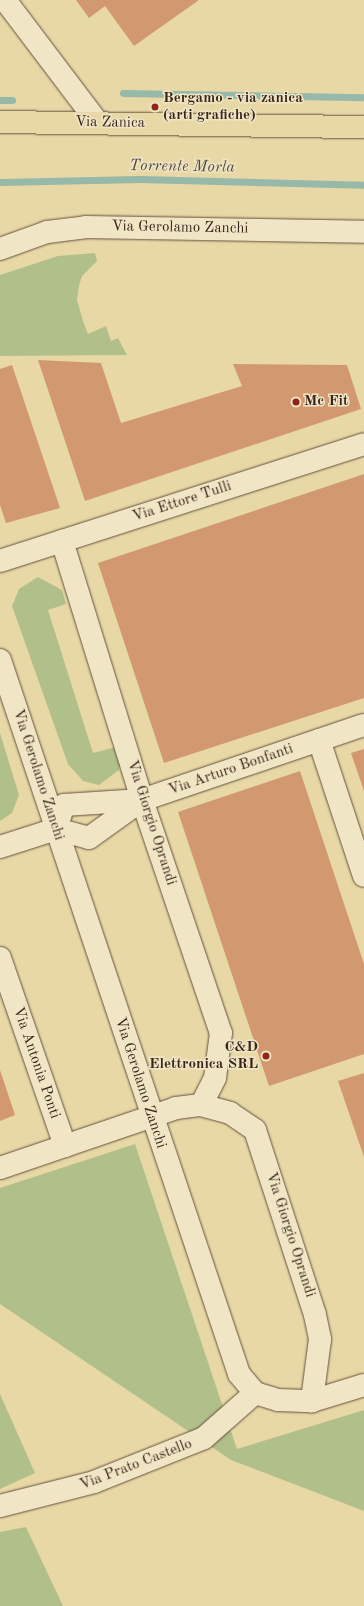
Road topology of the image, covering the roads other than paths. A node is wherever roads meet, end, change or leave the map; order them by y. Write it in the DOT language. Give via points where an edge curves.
graph roads {
  1 [pos="6,0"];
  2 [pos="0,122"];
  3 [pos="98,123"];
  4 [pos="364,127"];
  5 [pos="364,232"];
  6 [pos="0,249"];
  7 [pos="364,444"];
  8 [pos="62,541"];
  9 [pos="0,561"];
  10 [pos="0,660"];
  11 [pos="364,725"];
  12 [pos="319,740"];
  13 [pos="142,800"];
  14 [pos="56,829"];
  15 [pos="0,847"];
  16 [pos="364,876"];
  17 [pos="0,958"];
  18 [pos="201,1105"];
  19 [pos="151,1116"];
  20 [pos="65,1146"];
  21 [pos="0,1168"];
  22 [pos="364,1385"];
  23 [pos="255,1393"];
  24 [pos="312,1401"];
  25 [pos="0,1506"];
  1 -- 3 [label="street"];
  2 -- 3 [label="main road, Via Zanica"];
  3 -- 4 [label="main road, Via Zanica"];
  5 -- 6 [label="street, Via Gerolamo Zanchi" via="85,227 47,232"];
  7 -- 8 [label="street, Via Ettore Tulli"];
  8 -- 9 [label="street, Via Ettore Tulli"];
  8 -- 13 [label="street, Via Giorgio Oprandi"];
  10 -- 14 [label="street, Via Gerolamo Zanchi"];
  11 -- 12 [label="street, Via Arturo Bonfanti"];
  12 -- 13 [label="street, Via Arturo Bonfanti"];
  12 -- 16 [label="street"];
  13 -- 14 [label="street, Via Arturo Bonfanti" via="89,838"];
  13 -- 14 [label="street, Via Arturo Bonfanti" via="64,805"];
  13 -- 18 [label="street, Via Giorgio Oprandi" via="221,1032 215,1078"];
  14 -- 15 [label="street"];
  14 -- 19 [label="street, Via Gerolamo Zanchi"];
  17 -- 20 [label="street, Via Antonia Ponti"];
  18 -- 19 [label="street, Via Giorgio Oprandi"];
  18 -- 24 [label="street, Via Giorgio Oprandi" via="230,1113 255,1130 264,1152 315,1315 320,1339"];
  19 -- 20 [label="street, Via Giorgio Oprandi"];
  19 -- 23 [label="street, Via Gerolamo Zanchi" via="239,1374"];
  20 -- 21 [label="street, Via Giorgio Oprandi"];
  22 -- 24 [label="street"];
  23 -- 24 [label="street" via="278,1400"];
  23 -- 25 [label="street, Via Prato Castello" via="204,1438 94,1482"];
}
